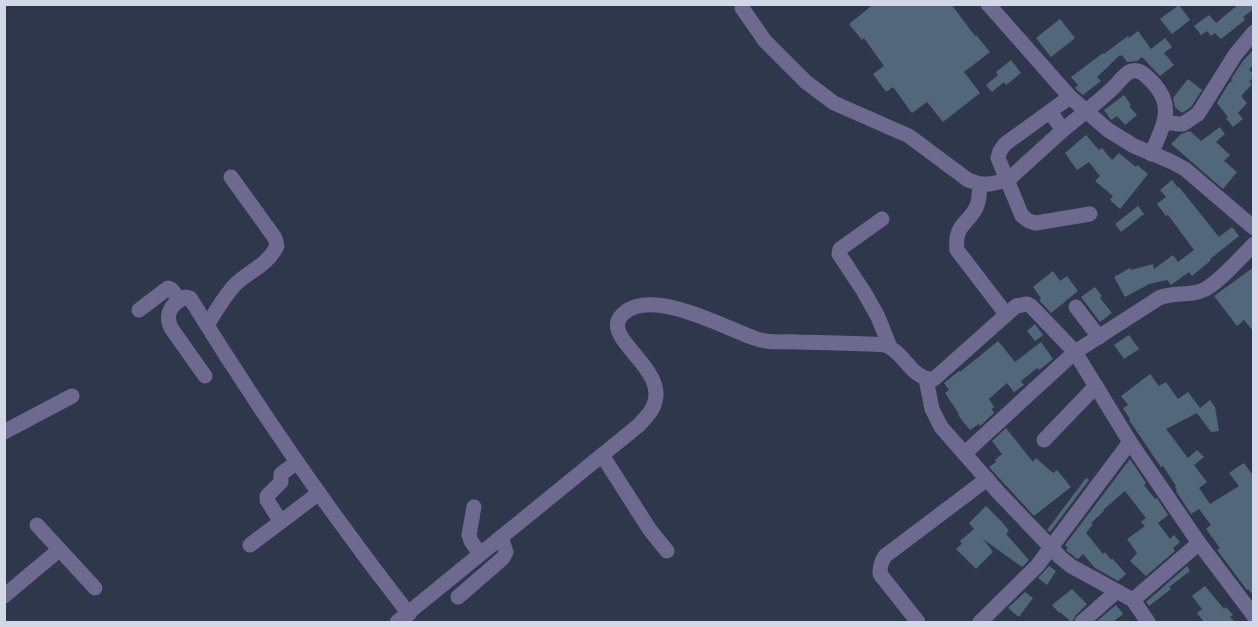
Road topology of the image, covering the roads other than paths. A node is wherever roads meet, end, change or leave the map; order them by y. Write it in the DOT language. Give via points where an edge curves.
graph roads {
  1 [pos="988,4"];
  2 [pos="742,8"];
  3 [pos="1254,32"];
  4 [pos="1070,97"];
  5 [pos="1087,110"];
  6 [pos="1050,112"];
  7 [pos="1165,122"];
  8 [pos="1063,130"];
  9 [pos="1151,154"];
  10 [pos="231,177"];
  11 [pos="1008,180"];
  12 [pos="980,184"];
  13 [pos="1090,214"];
  14 [pos="882,219"];
  15 [pos="1254,228"];
  16 [pos="1253,246"];
  17 [pos="180,300"];
  18 [pos="1076,307"];
  19 [pos="139,310"];
  20 [pos="1006,314"];
  21 [pos="207,325"];
  22 [pos="1099,337"];
  23 [pos="890,347"];
  24 [pos="1075,352"];
  25 [pos="206,376"];
  26 [pos="926,379"];
  27 [pos="1096,386"];
  28 [pos="72,396"];
  29 [pos="4,432"];
  30 [pos="1044,440"];
  31 [pos="1130,442"];
  32 [pos="964,453"];
  33 [pos="602,455"];
  34 [pos="297,462"];
  35 [pos="987,479"];
  36 [pos="319,494"];
  37 [pos="474,507"];
  38 [pos="281,522"];
  39 [pos="37,525"];
  40 [pos="501,537"];
  41 [pos="1199,543"];
  42 [pos="250,545"];
  43 [pos="1050,548"];
  44 [pos="59,550"];
  45 [pos="667,551"];
  46 [pos="480,554"];
  47 [pos="95,588"];
  48 [pos="1117,591"];
  49 [pos="4,596"];
  50 [pos="458,597"];
  51 [pos="1133,600"];
  52 [pos="1254,616"];
  53 [pos="403,618"];
  54 [pos="918,622"];
  55 [pos="980,622"];
  56 [pos="1082,622"];
  57 [pos="1148,622"];
  1 -- 4 [label="street"];
  2 -- 12 [label="street" via="765,41 806,82 834,103 909,136 968,180"];
  3 -- 7 [label="street" via="1198,114 1183,124"];
  4 -- 5 [label="street"];
  4 -- 6 [label="street"];
  5 -- 7 [label="street" via="1134,70 1148,77 1162,95 1166,103"];
  5 -- 8 [label="street"];
  5 -- 9 [label="street" via="1108,130"];
  6 -- 8 [label="street"];
  6 -- 11 [label="street" via="1000,151 998,158"];
  7 -- 9 [label="street"];
  8 -- 11 [label="street"];
  9 -- 15 [label="street" via="1185,169"];
  10 -- 21 [label="street" via="277,246 263,264 234,286"];
  11 -- 12 [label="street"];
  11 -- 13 [label="street" via="1022,216 1029,221"];
  12 -- 20 [label="street" via="976,208 960,228 957,250"];
  14 -- 23 [label="street" via="840,249 839,254 878,317"];
  16 -- 22 [label="street" via="1206,289 1160,298"];
  17 -- 19 [label="street" via="168,288"];
  17 -- 21 [label="street" via="190,298"];
  17 -- 25 [label="street" via="169,310 168,321"];
  18 -- 22 [label="street"];
  20 -- 24 [label="street" via="1016,306 1031,306"];
  20 -- 26 [label="street" via="937,377"];
  21 -- 34 [label="street"];
  22 -- 24 [label="street"];
  23 -- 26 [label="street"];
  23 -- 33 [label="street" via="775,343 691,312 655,304 631,309 619,319 617,327 620,337 652,378 656,401 639,425"];
  24 -- 27 [label="street"];
  24 -- 32 [label="street"];
  26 -- 32 [label="street" via="936,418"];
  27 -- 30 [label="street"];
  27 -- 31 [label="street"];
  28 -- 29 [label="street"];
  31 -- 41 [label="street"];
  31 -- 43 [label="street"];
  32 -- 35 [label="street"];
  33 -- 40 [label="street"];
  33 -- 45 [label="street"];
  34 -- 36 [label="street"];
  34 -- 38 [label="street" via="281,474 281,482 267,496"];
  35 -- 43 [label="street"];
  35 -- 54 [label="street" via="882,561 880,573"];
  36 -- 38 [label="street"];
  36 -- 53 [label="street" via="373,568"];
  37 -- 46 [label="street" via="469,535"];
  38 -- 42 [label="street"];
  39 -- 44 [label="street"];
  40 -- 46 [label="street"];
  40 -- 50 [label="street" via="506,552 503,558"];
  41 -- 51 [label="street"];
  41 -- 52 [label="street"];
  43 -- 48 [label="street" via="1071,566"];
  43 -- 55 [label="street"];
  44 -- 47 [label="street"];
  44 -- 49 [label="street"];
  46 -- 53 [label="street"];
  48 -- 51 [label="street"];
  48 -- 56 [label="street"];
  51 -- 57 [label="street"];
}
